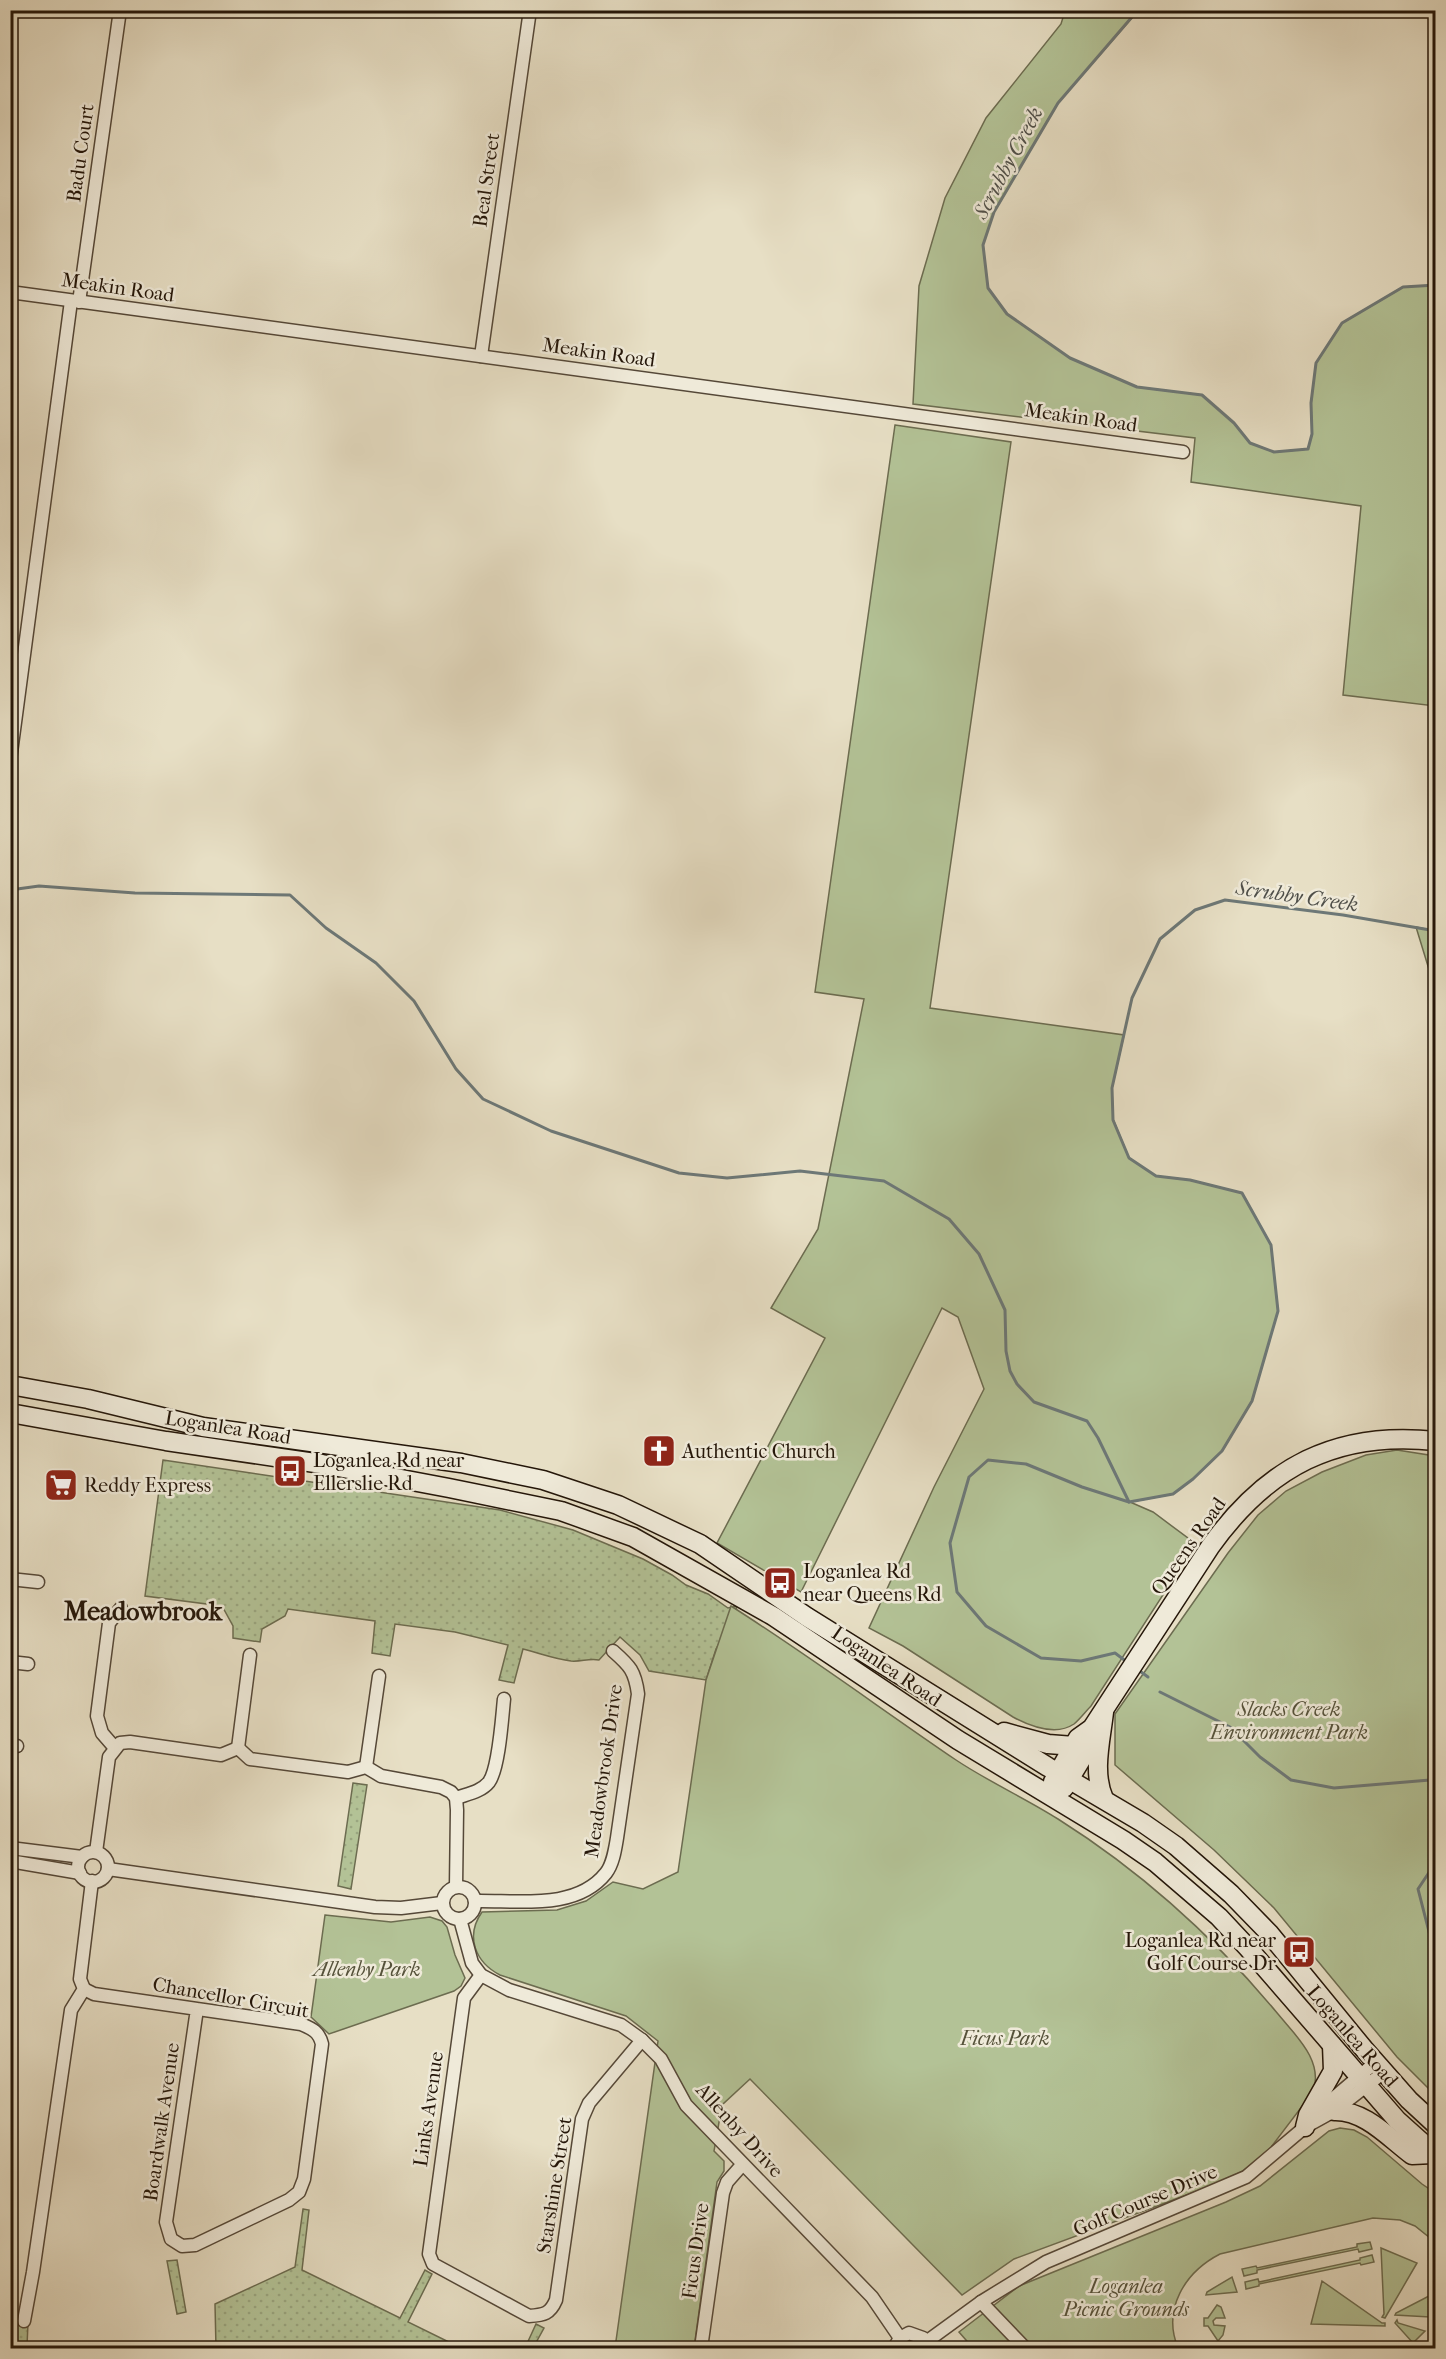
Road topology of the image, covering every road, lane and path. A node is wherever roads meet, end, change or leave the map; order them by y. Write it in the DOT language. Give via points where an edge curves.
graph roads {
  1 [pos="120,10"];
  2 [pos="530,10"];
  3 [pos="10,292"];
  4 [pos="75,301"];
  5 [pos="481,356"];
  6 [pos="1183,452"];
  7 [pos="16,670"];
  8 [pos="10,760"];
  9 [pos="10,1384"];
  10 [pos="12,1414"];
  11 [pos="1436,1441"];
  12 [pos="10,1579"];
  13 [pos="38,1582"];
  14 [pos="121,1608"];
  15 [pos="613,1652"];
  16 [pos="250,1655"];
  17 [pos="10,1662"];
  18 [pos="28,1664"];
  19 [pos="379,1676"];
  20 [pos="504,1699"];
  21 [pos="1104,1710"];
  22 [pos="984,1727"];
  23 [pos="1092,1728"];
  24 [pos="1074,1746"];
  25 [pos="115,1748"];
  26 [pos="238,1748"];
  27 [pos="366,1767"];
  28 [pos="1064,1776"];
  29 [pos="1051,1797"];
  30 [pos="456,1798"];
  31 [pos="1104,1799"];
  32 [pos="10,1848"];
  33 [pos="96,1852"];
  34 [pos="82,1857"];
  35 [pos="10,1861"];
  36 [pos="108,1869"];
  37 [pos="80,1873"];
  38 [pos="92,1881"];
  39 [pos="456,1887"];
  40 [pos="475,1900"];
  41 [pos="442,1903"];
  42 [pos="460,1919"];
  43 [pos="481,1975"];
  44 [pos="84,1989"];
  45 [pos="197,2009"];
  46 [pos="642,2040"];
  47 [pos="1332,2045"];
  48 [pos="1380,2067"];
  49 [pos="1363,2082"];
  50 [pos="1334,2111"];
  51 [pos="1310,2123"];
  52 [pos="1436,2125"];
  53 [pos="1434,2154"];
  54 [pos="742,2165"];
  55 [pos="171,2239"];
  56 [pos="981,2302"];
  57 [pos="546,2315"];
  58 [pos="24,2321"];
  59 [pos="897,2343"];
  60 [pos="927,2345"];
  61 [pos="701,2349"];
  62 [pos="1025,2349"];
  1 -- 4 [label="street, Badu Court"];
  2 -- 5 [label="street, Beal Street"];
  3 -- 4 [label="street, Meakin Road"];
  4 -- 5 [label="street, Meakin Road"];
  4 -- 7 [label="street, Badu Court"];
  5 -- 6 [label="street, Meakin Road"];
  7 -- 8 [label="street, Badu Court"];
  9 -- 22 [label="main road, Loganlea Road" via="203,1427 461,1463 581,1491 652,1519 700,1544 807,1617"];
  10 -- 29 [label="main road, Loganlea Road" via="449,1488 561,1511 633,1537 735,1593"];
  11 -- 21 [label="main road, Queens Road" via="1380,1439 1345,1445 1313,1456 1253,1496 1210,1547"];
  12 -- 13 [label="street"];
  14 -- 25 [label="street" via="109,1623 98,1716 102,1733"];
  15 -- 40 [label="street, Meadowbrook Drive" via="630,1666 638,1694 617,1838 606,1873 577,1895 559,1900"];
  16 -- 26 [label="street"];
  17 -- 18 [label="street"];
  19 -- 27 [label="street"];
  20 -- 30 [label="street" via="494,1770 477,1791"];
  21 -- 23 [label="main road, Queens Road"];
  21 -- 31 [label="main road" via="1097,1773"];
  22 -- 24 [label="main road" via="1043,1743"];
  22 -- 28 [label="main road, Loganlea Road"];
  23 -- 24 [label="main road, Queens Road"];
  23 -- 28 [label="main road, Queens Road" via="1090,1745"];
  24 -- 28 [label="main road, Queens Road"];
  25 -- 26 [label="street" via="130,1742 221,1755"];
  25 -- 33 [label="street" via="109,1757"];
  26 -- 27 [label="street" via="250,1759 348,1772"];
  27 -- 30 [label="street" via="381,1776 441,1787"];
  28 -- 29 [label="main road, Queens Road"];
  28 -- 31 [label="main road, Loganlea Road"];
  29 -- 47 [label="main road, Loganlea Road" via="1123,1840 1184,1885 1248,1948"];
  30 -- 39 [label="street"];
  31 -- 48 [label="main road, Loganlea Road" via="1176,1846 1231,1894 1269,1933"];
  32 -- 34 [label="street"];
  33 -- 34 [label="street"];
  33 -- 36 [label="street" via="106,1859"];
  34 -- 37 [label="street"];
  35 -- 37 [label="street"];
  36 -- 38 [label="street" via="101,1879"];
  36 -- 41 [label="street" via="375,1907"];
  37 -- 38 [label="street"];
  38 -- 44 [label="street" via="80,1979"];
  39 -- 40 [label="street" via="470,1891"];
  39 -- 41 [label="street" via="445,1894"];
  40 -- 42 [label="street" via="473,1911"];
  41 -- 42 [label="street" via="446,1913"];
  42 -- 43 [label="street" via="472,1963"];
  43 -- 46 [label="street, Allenby Drive" via="509,1990 621,2025"];
  43 -- 57 [label="street, Links Avenue" via="464,1998 429,2254 433,2264 529,2316"];
  44 -- 45 [label="street, Chancellor Circuit" via="94,1994"];
  44 -- 58 [label="street" via="71,2010"];
  45 -- 55 [label="street, Boardwalk Avenue" via="166,2222"];
  45 -- 55 [label="street, Chancellor Circuit" via="301,2024 320,2035 322,2044 299,2192 290,2200 195,2245 182,2246"];
  46 -- 54 [label="street, Allenby Drive" via="661,2059 686,2105"];
  46 -- 57 [label="street, Starshine Street" via="589,2103 582,2119 556,2300"];
  47 -- 49 [label="main road, Loganlea Road"];
  47 -- 51 [label="main road" via="1333,2072 1308,2115"];
  48 -- 49 [label="street, Golf Course Drive"];
  48 -- 52 [label="main road, Loganlea Road"];
  49 -- 50 [label="street, Golf Course Drive"];
  49 -- 51 [label="street, Golf Course Drive" via="1323,2107"];
  49 -- 53 [label="main road, Loganlea Road"];
  50 -- 51 [label="street, Golf Course Drive"];
  50 -- 53 [label="main road" via="1355,2114 1412,2155"];
  51 -- 56 [label="street, Golf Course Drive" via="1246,2176 1046,2262"];
  54 -- 59 [label="street, Allenby Drive" via="872,2297"];
  54 -- 61 [label="street, Ficus Drive" via="723,2193"];
  56 -- 60 [label="street, Golf Course Drive"];
  56 -- 62 [label="street"];
  59 -- 60 [label="street, Golf Course Drive" via="914,2334"];
}
